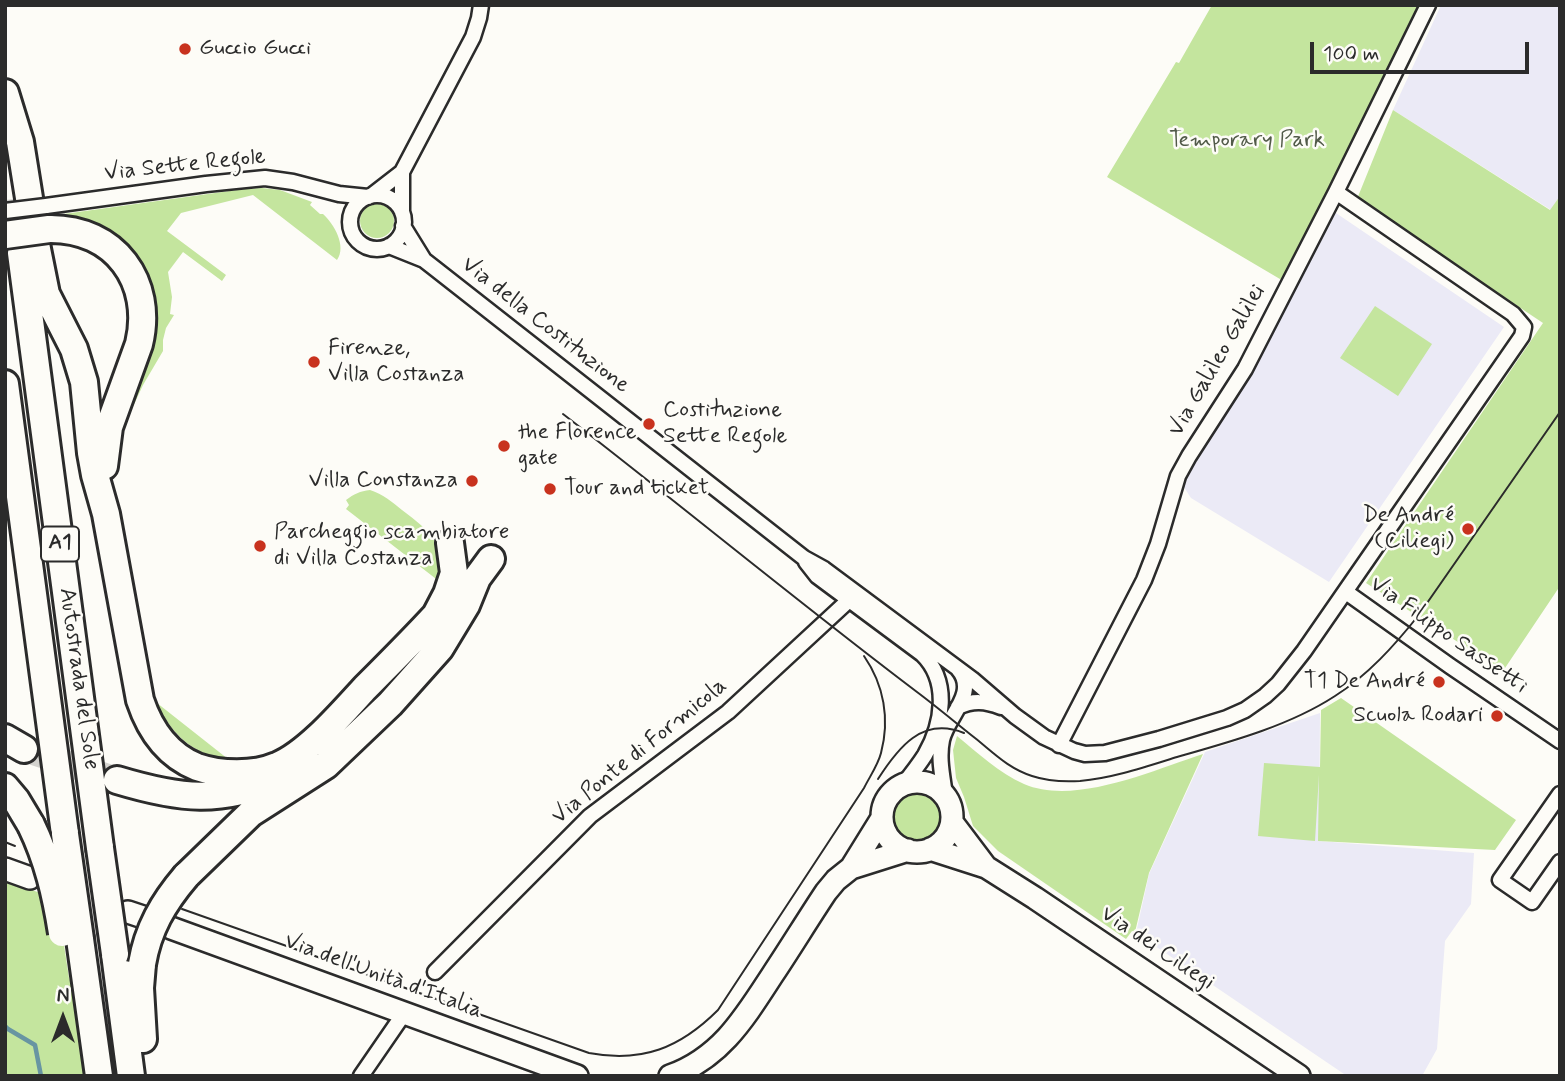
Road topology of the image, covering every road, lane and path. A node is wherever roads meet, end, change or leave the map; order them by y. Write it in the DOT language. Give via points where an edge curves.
graph roads {
  1 [pos="481,5"];
  2 [pos="1428,5"];
  3 [pos="5,93"];
  4 [pos="5,132"];
  5 [pos="402,172"];
  6 [pos="1336,192"];
  7 [pos="370,196"];
  8 [pos="25,220"];
  9 [pos="403,221"];
  10 [pos="389,246"];
  11 [pos="424,260"];
  12 [pos="5,384"];
  13 [pos="106,513"];
  14 [pos="450,543"];
  15 [pos="804,558"];
  16 [pos="491,559"];
  17 [pos="1346,592"];
  18 [pos="848,601"];
  19 [pos="957,668"];
  20 [pos="390,704"];
  21 [pos="958,707"];
  22 [pos="1007,710"];
  23 [pos="1560,741"];
  24 [pos="1059,745"];
  25 [pos="117,780"];
  26 [pos="902,786"];
  27 [pos="5,787"];
  28 [pos="1560,794"];
  29 [pos="945,796"];
  30 [pos="883,818"];
  31 [pos="952,822"];
  32 [pos="930,849"];
  33 [pos="908,850"];
  34 [pos="1560,862"];
  35 [pos="986,867"];
  36 [pos="851,868"];
  37 [pos="5,869"];
  38 [pos="30,878"];
  39 [pos="171,928"];
  40 [pos="71,936"];
  41 [pos="435,972"];
  42 [pos="405,1012"];
  43 [pos="99,1076"];
  44 [pos="131,1076"];
  45 [pos="146,1076"];
  46 [pos="361,1076"];
  47 [pos="577,1076"];
  48 [pos="670,1076"];
  49 [pos="1299,1076"];
  1 -- 5 [label="street" via="473,37"];
  2 -- 6 [label="street, Via Galileo Galilei"];
  3 -- 8 [label="highway" via="20,142"];
  4 -- 8 [label="highway, Autostrada del Sole / A1"];
  5 -- 7 [label="street"];
  5 -- 9 [label="street"];
  6 -- 17 [label="street, Via della Costituzione" via="1503,306 1524,327 1520,340"];
  6 -- 24 [label="street, Via Galileo Galilei" via="1245,369 1178,476 1144,580"];
  7 -- 8 [label="street, Via Sette Regole" via="331,193 265,178 206,184"];
  7 -- 9 [label="street, Via Sette Regole" via="390,199"];
  7 -- 10 [label="street" via="353,210 351,230 364,245 376,249"];
  8 -- 13 [label="highway" via="46,294 80,367 91,453"];
  8 -- 13 [label="highway" via="75,231 104,244 126,265 140,291 139,344 107,435"];
  8 -- 44 [label="highway, Autostrada del Sole / A1, bridge"];
  9 -- 10 [label="street" via="397,239"];
  9 -- 11 [label="street, Via della Costituzione"];
  10 -- 11 [label="street, Via della Costituzione"];
  11 -- 15 [label="street, Via della Costituzione"];
  12 -- 40 [label="highway, Autostrada del Sole / A1, bridge" via="65,834"];
  13 -- 14 [label="highway" via="144,713 156,735 175,754 219,772 277,766 324,732 436,615 454,573"];
  15 -- 18 [label="street, Via della Costituzione" via="817,576"];
  15 -- 19 [label="street, Via della Costituzione"];
  16 -- 20 [label="highway" via="440,648"];
  17 -- 23 [label="street, Via Filippo Sassetti"];
  17 -- 24 [label="street, Via della Costituzione" via="1278,684 1245,710 1105,753 1085,754"];
  18 -- 26 [label="street, Via della Costituzione" via="922,654 940,688 941,710 928,749"];
  18 -- 41 [label="street, Via Ponte di Formicola" via="728,712 590,816"];
  19 -- 21 [label="street, Via dei Ciliegi" via="965,682"];
  19 -- 22 [label="street, Via della Costituzione"];
  20 -- 25 [label="highway" via="320,760 245,792 184,796"];
  20 -- 45 [label="highway, bridge" via="326,765 251,813 162,906 142,964 140,1012"];
  21 -- 22 [label="street" via="984,702"];
  21 -- 29 [label="street, Via dei Ciliegi" via="941,745"];
  22 -- 24 [label="street, Via della Costituzione"];
  26 -- 29 [label="street" via="925,783"];
  26 -- 30 [label="street" via="887,800"];
  27 -- 40 [label="highway, bridge" via="44,854"];
  28 -- 34 [label="street" via="1500,880 1532,902"];
  29 -- 31 [label="street, Via dei Ciliegi"];
  30 -- 33 [label="street" via="889,836"];
  30 -- 36 [label="street"];
  31 -- 32 [label="street" via="946,837"];
  31 -- 35 [label="street, Via dei Ciliegi"];
  32 -- 33 [label="street, Via dei Ciliegi"];
  32 -- 35 [label="street, Via dei Ciliegi"];
  33 -- 36 [label="street"];
  35 -- 49 [label="street, Via dei Ciliegi"];
  36 -- 48 [label="street" via="826,892 732,1034 705,1058"];
  37 -- 38 [label="street"];
  39 -- 42 [label="street, Via dell'Unità d'Italia"];
  40 -- 43 [label="highway" via="69,978 93,1030"];
  42 -- 46 [label="street"];
  42 -- 47 [label="street, Via dell'Unità d'Italia"];
}
